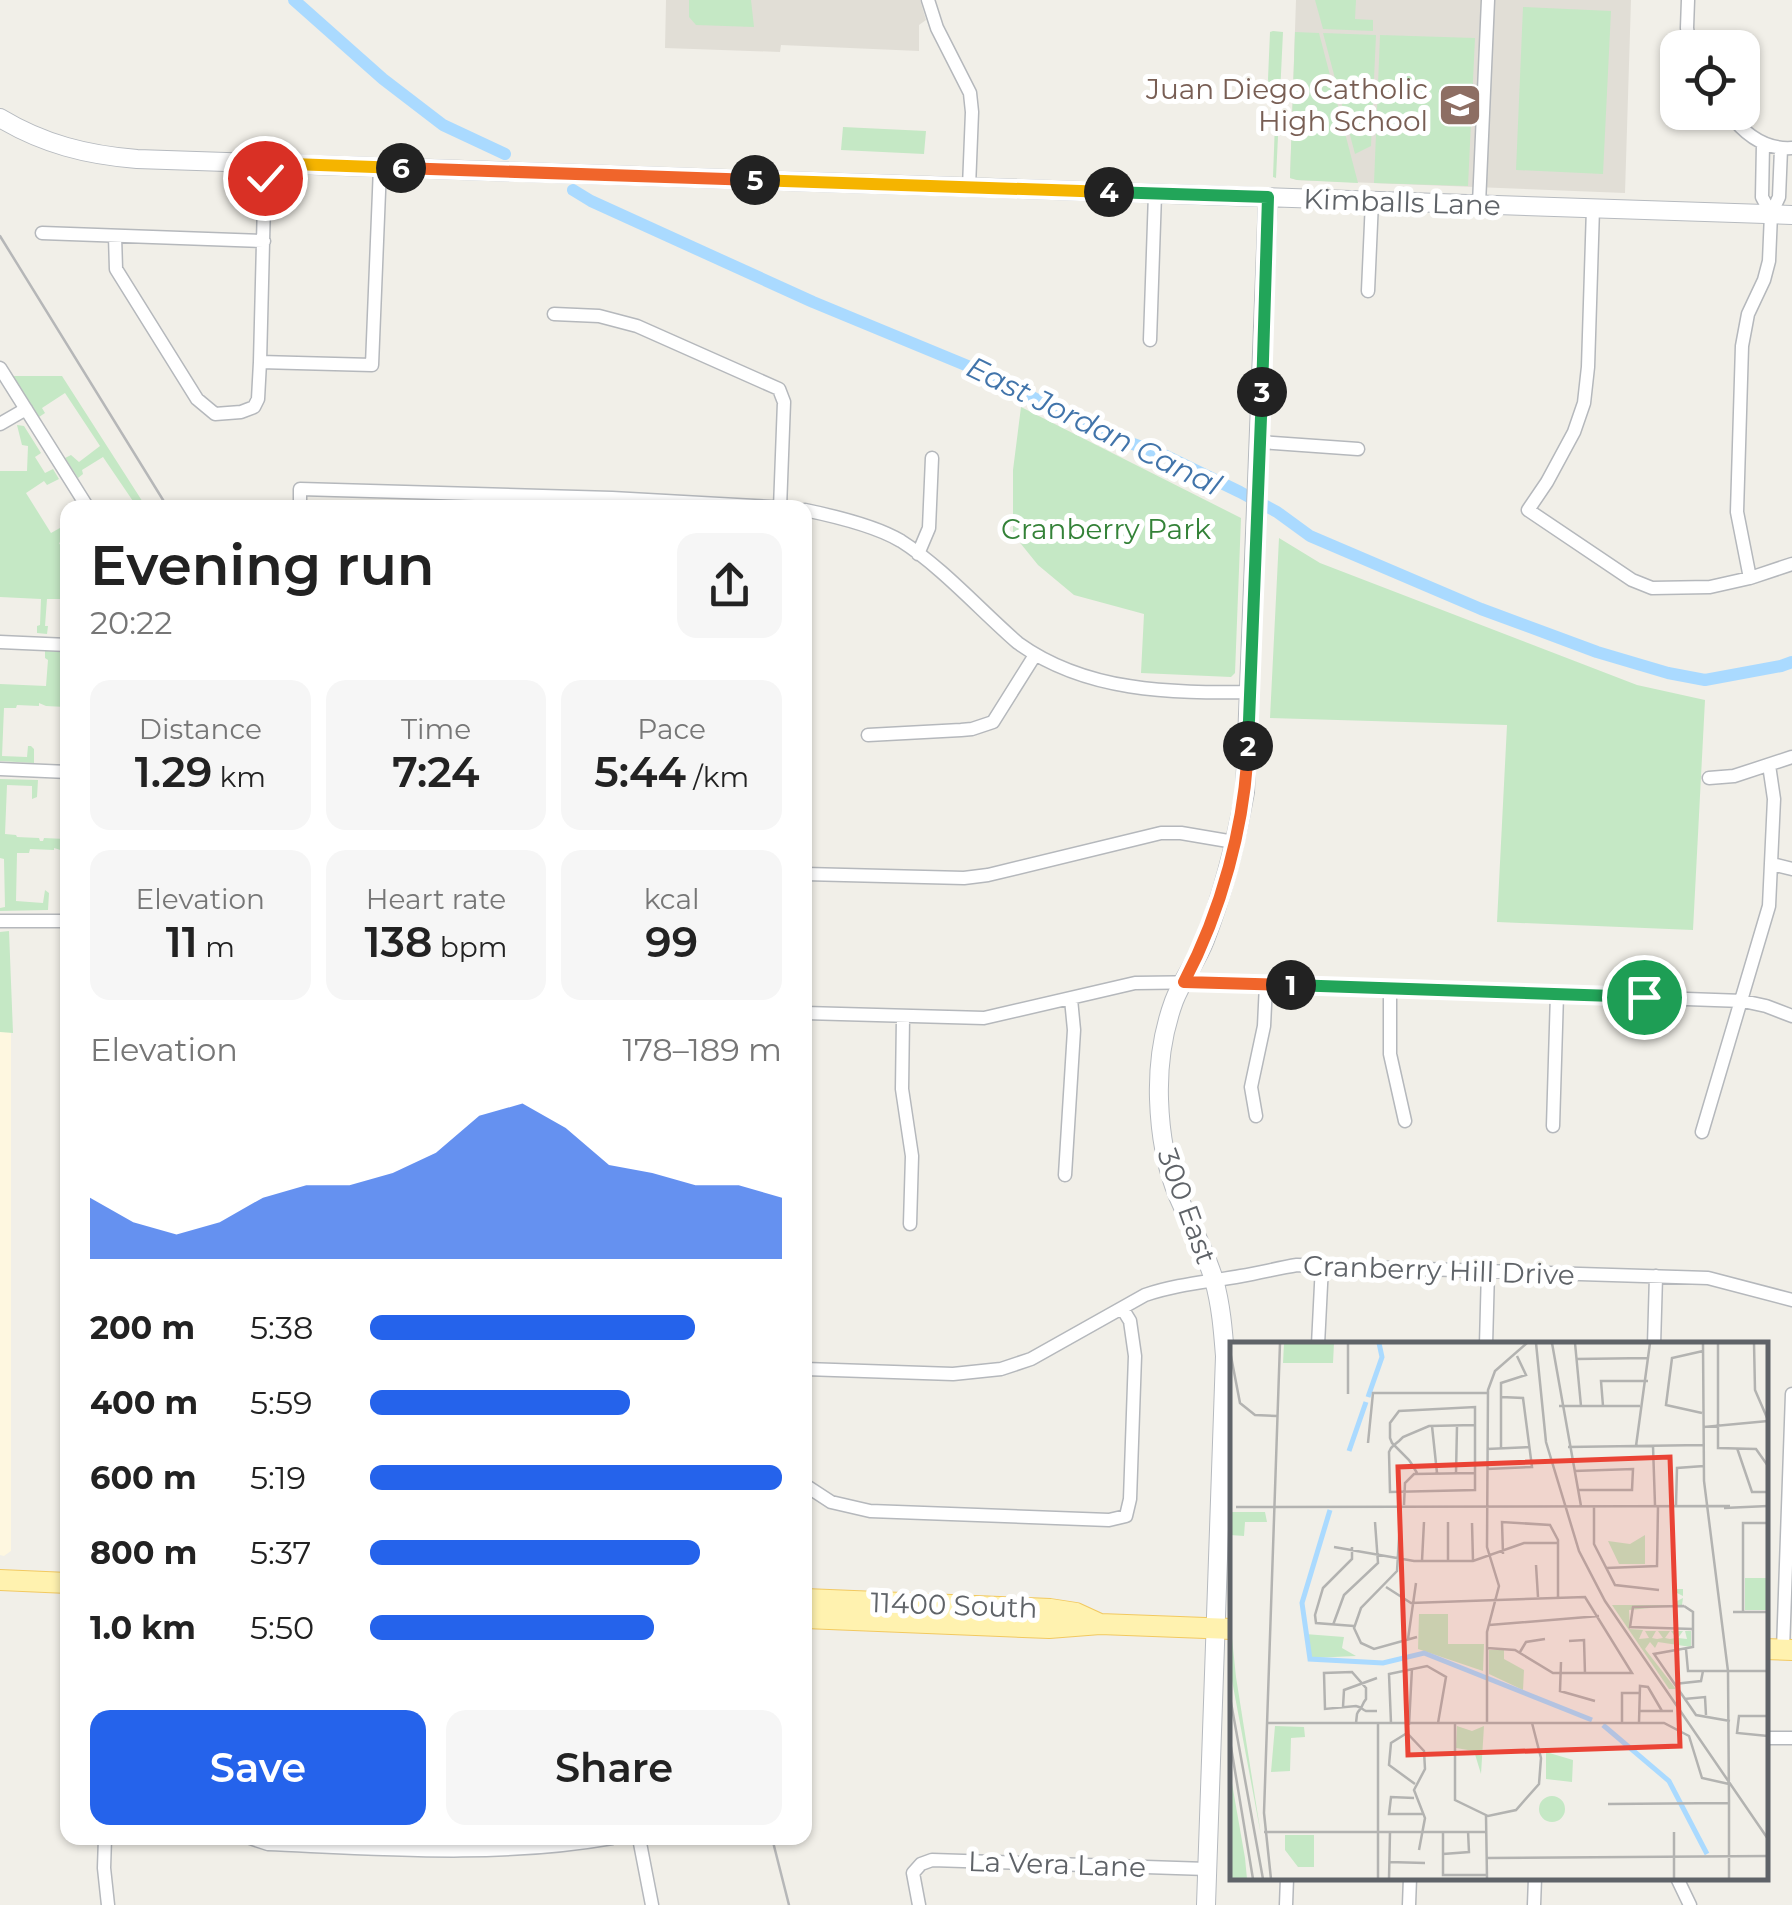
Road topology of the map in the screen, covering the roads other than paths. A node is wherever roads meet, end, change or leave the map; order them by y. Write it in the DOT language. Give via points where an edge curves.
graph roads {
  1 [pos="928,0"];
  2 [pos="1488,0"];
  3 [pos="1688,0"];
  4 [pos="1687,30"];
  5 [pos="0,118"];
  6 [pos="1744,130"];
  7 [pos="1777,147"];
  8 [pos="265,163"];
  9 [pos="380,167"];
  10 [pos="970,187"];
  11 [pos="1155,194"];
  12 [pos="1268,197"];
  13 [pos="1372,201"];
  14 [pos="1479,204"];
  15 [pos="1593,208"];
  16 [pos="1770,214"];
  17 [pos="1792,215"];
  18 [pos="42,233"];
  19 [pos="115,236"];
  20 [pos="264,241"];
  21 [pos="1368,291"];
  22 [pos="554,314"];
  23 [pos="1150,340"];
  24 [pos="260,362"];
  25 [pos="0,368"];
  26 [pos="26,409"];
  27 [pos="0,424"];
  28 [pos="1260,442"];
  29 [pos="1358,448"];
  30 [pos="932,458"];
  31 [pos="83,500"];
  32 [pos="300,500"];
  33 [pos="545,500"];
  34 [pos="780,500"];
  35 [pos="812,512"];
  36 [pos="918,554"];
  37 [pos="1792,564"];
  38 [pos="1750,578"];
  39 [pos="0,642"];
  40 [pos="60,645"];
  41 [pos="1035,655"];
  42 [pos="1251,692"];
  43 [pos="868,735"];
  44 [pos="1792,758"];
  45 [pos="1769,765"];
  46 [pos="0,769"];
  47 [pos="60,772"];
  48 [pos="1709,778"];
  49 [pos="1234,842"];
  50 [pos="1772,864"];
  51 [pos="1792,869"];
  52 [pos="812,874"];
  53 [pos="60,920"];
  54 [pos="0,922"];
  55 [pos="1184,982"];
  56 [pos="1266,984"];
  57 [pos="1390,988"];
  58 [pos="1557,994"];
  59 [pos="1071,998"];
  60 [pos="1742,1001"];
  61 [pos="812,1014"];
  62 [pos="1792,1016"];
  63 [pos="903,1017"];
  64 [pos="1256,1116"];
  65 [pos="1404,1121"];
  66 [pos="1553,1126"];
  67 [pos="1702,1132"];
  68 [pos="1064,1175"];
  69 [pos="910,1224"];
  70 [pos="1322,1264"];
  71 [pos="1488,1270"];
  72 [pos="1656,1276"];
  73 [pos="1214,1280"];
  74 [pos="1792,1300"];
  75 [pos="1122,1308"];
  76 [pos="1318,1342"];
  77 [pos="1486,1342"];
  78 [pos="1654,1342"];
  79 [pos="812,1369"];
  80 [pos="1792,1394"];
  81 [pos="812,1490"];
  82 [pos="0,1580"];
  83 [pos="60,1583"];
  84 [pos="812,1599"];
  85 [pos="812,1618"];
  86 [pos="1100,1624"];
  87 [pos="1224,1629"];
  88 [pos="1774,1651"];
  89 [pos="105,1845"];
  90 [pos="294,1845"];
  91 [pos="562,1845"];
  92 [pos="641,1845"];
  93 [pos="1207,1869"];
  94 [pos="1287,1880"];
  95 [pos="1410,1880"];
  96 [pos="1535,1880"];
  97 [pos="1679,1880"];
  98 [pos="108,1905"];
  99 [pos="652,1905"];
  100 [pos="919,1905"];
  101 [pos="1206,1905"];
  102 [pos="1286,1905"];
  103 [pos="1409,1905"];
  104 [pos="1534,1905"];
  105 [pos="1690,1905"];
  1 -- 10 [label="street" via="970,94"];
  2 -- 14 [label="street"];
  3 -- 4 [label="street"];
  5 -- 8 [label="street, Kimballs Lane" via="48,142 100,155"];
  6 -- 7 [label="street"];
  7 -- 16 [label="street" via="1779,197"];
  8 -- 9 [label="street, Kimballs Lane"];
  8 -- 20 [label="street"];
  9 -- 10 [label="street, Kimballs Lane"];
  9 -- 24 [label="street" via="372,365"];
  10 -- 11 [label="street, Kimballs Lane"];
  11 -- 12 [label="street, Kimballs Lane"];
  11 -- 23 [label="street"];
  12 -- 13 [label="street, Kimballs Lane"];
  12 -- 28 [label="street, 300 East"];
  13 -- 14 [label="street, Kimballs Lane"];
  13 -- 21 [label="street"];
  14 -- 15 [label="street, Kimballs Lane"];
  15 -- 16 [label="street, Kimballs Lane"];
  15 -- 38 [label="street" via="1584,403 1528,510 1652,588"];
  16 -- 17 [label="street, Kimballs Lane"];
  16 -- 38 [label="street" via="1769,261 1742,346 1737,512"];
  18 -- 19 [label="street"];
  19 -- 20 [label="street"];
  19 -- 24 [label="street" via="116,269 197,399 215,414 254,407"];
  20 -- 24 [label="street"];
  22 -- 34 [label="street" via="637,326 779,389"];
  25 -- 26 [label="street"];
  26 -- 27 [label="street"];
  26 -- 31 [label="street"];
  28 -- 29 [label="street"];
  28 -- 42 [label="street, 300 East"];
  30 -- 36 [label="street" via="929,528"];
  32 -- 33 [label="street" via="300,489"];
  35 -- 36 [label="street" via="898,539"];
  36 -- 41 [label="street"];
  37 -- 38 [label="street"];
  39 -- 40 [label="street"];
  41 -- 42 [label="street" via="1109,684"];
  41 -- 43 [label="street" via="993,722"];
  42 -- 49 [label="street, 300 East" via="1245,792"];
  44 -- 45 [label="street"];
  45 -- 48 [label="street"];
  45 -- 50 [label="street"];
  46 -- 47 [label="street"];
  49 -- 52 [label="street" via="1161,833 964,878"];
  49 -- 55 [label="street, 300 East" via="1204,942"];
  50 -- 51 [label="street"];
  50 -- 60 [label="street" via="1769,906"];
  53 -- 54 [label="street"];
  55 -- 56 [label="street"];
  55 -- 59 [label="street"];
  55 -- 73 [label="street, 300 East" via="1160,1065 1162,1137 1178,1196"];
  56 -- 57 [label="street"];
  56 -- 64 [label="street" via="1251,1088"];
  57 -- 58 [label="street"];
  57 -- 65 [label="street" via="1390,1054"];
  58 -- 60 [label="street"];
  58 -- 66 [label="street"];
  59 -- 63 [label="street" via="984,1018"];
  59 -- 68 [label="street"];
  60 -- 62 [label="street"];
  60 -- 67 [label="street"];
  61 -- 63 [label="street"];
  63 -- 69 [label="street"];
  70 -- 71 [label="street, Cranberry Hill Drive"];
  70 -- 73 [label="street, Cranberry Hill Drive"];
  70 -- 76 [label="street"];
  71 -- 72 [label="street, Cranberry Hill Drive"];
  71 -- 77 [label="street"];
  72 -- 74 [label="street, Cranberry Hill Drive" via="1717,1280"];
  72 -- 78 [label="street"];
  73 -- 75 [label="street, Cranberry Hill Drive" via="1160,1290"];
  73 -- 87 [label="street, 300 East" via="1224,1356"];
  75 -- 79 [label="street, Cranberry Hill Drive" via="1001,1370"];
  75 -- 81 [label="street" via="1136,1356 1126,1516 870,1511 831,1502"];
  80 -- 88 [label="street"];
  82 -- 83 [label="main road"];
  84 -- 86 [label="main road, 11400 South" via="1050,1609"];
  85 -- 86 [label="main road, 11400 South" via="1049,1628"];
  86 -- 87 [label="main road, 11400 South"];
  87 -- 93 [label="street, 300 East"];
  89 -- 98 [label="street"];
  90 -- 91 [label="street" via="479,1852"];
  92 -- 99 [label="street"];
  93 -- 100 [label="street, La Vera Lane" via="932,1860 913,1873"];
  93 -- 101 [label="street, 300 East"];
  94 -- 102 [label="street"];
  95 -- 103 [label="street"];
  96 -- 104 [label="street"];
  97 -- 105 [label="street"];
}
